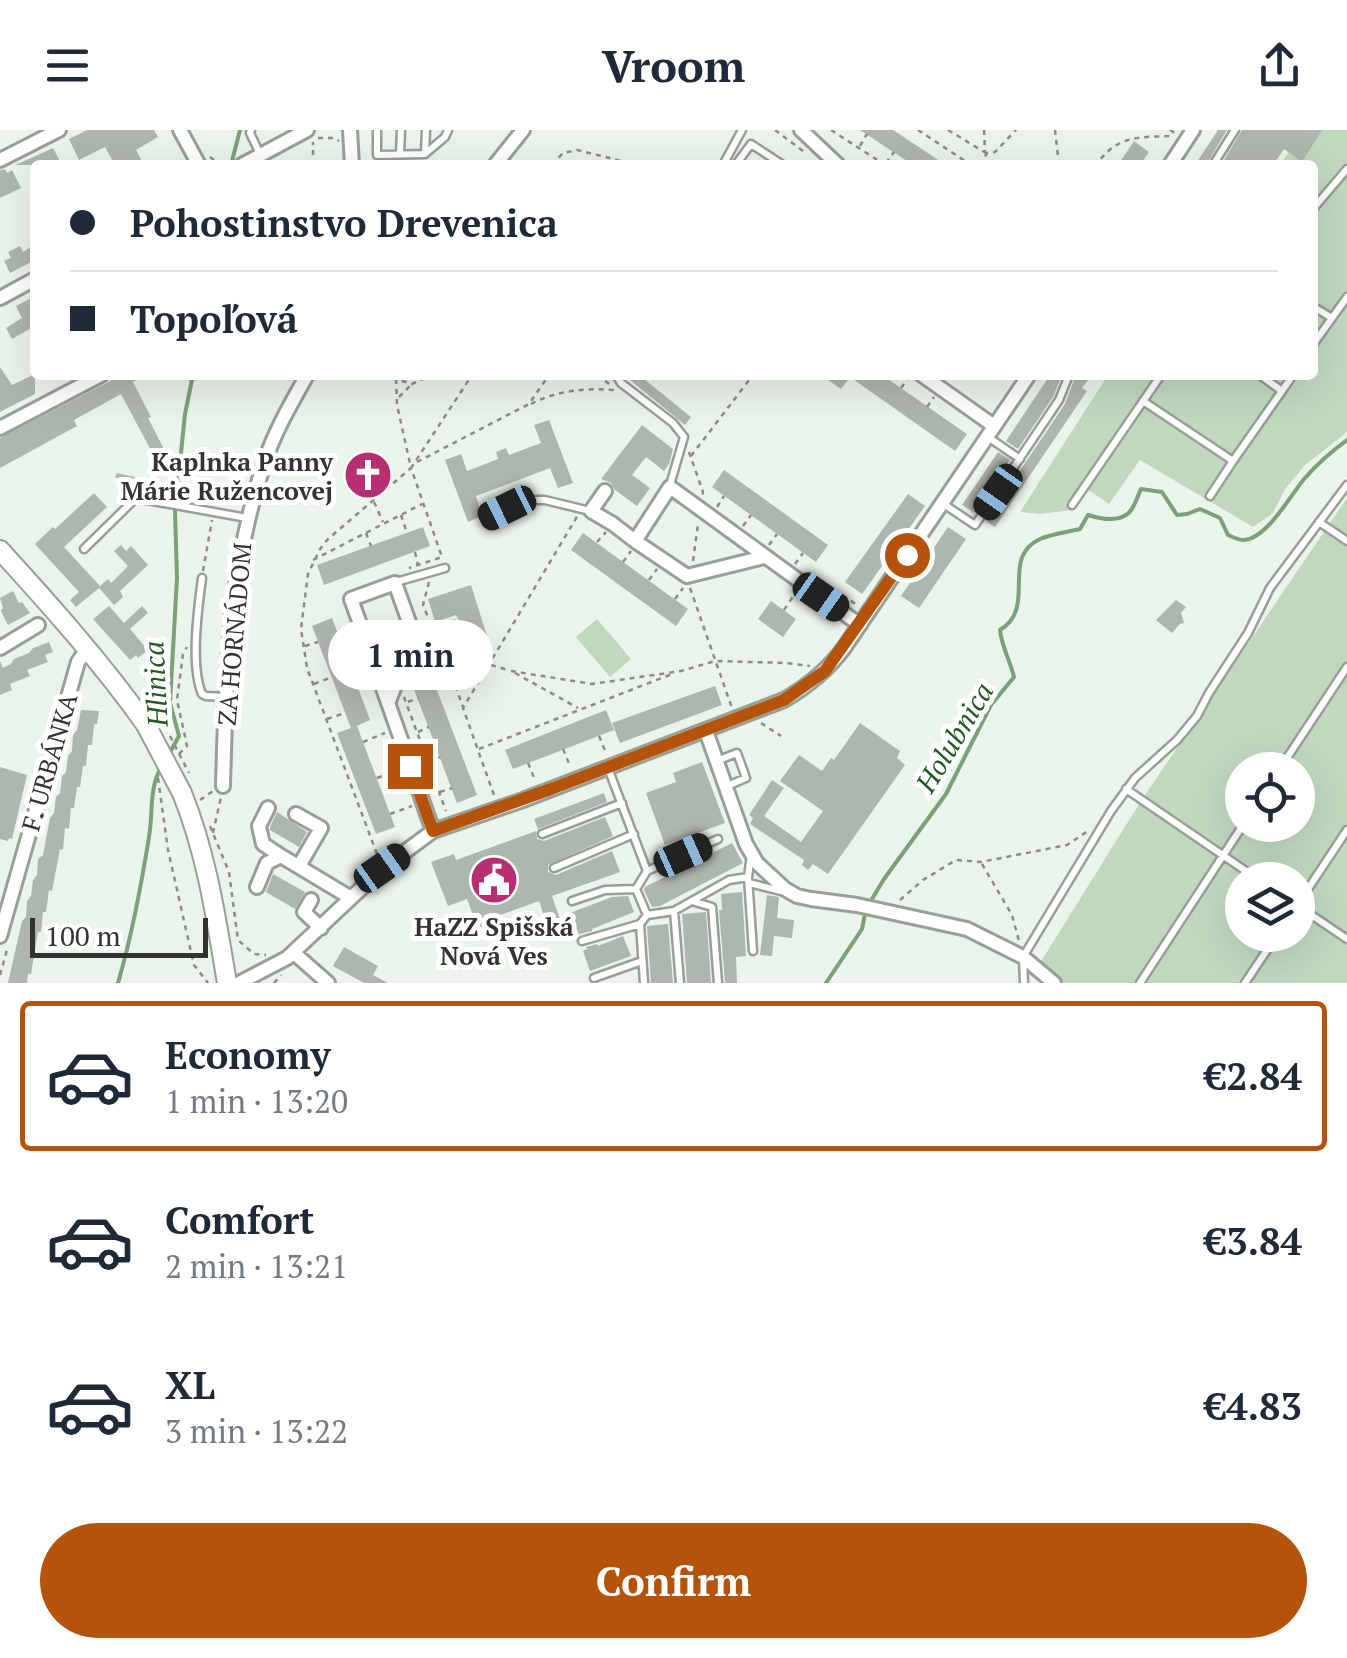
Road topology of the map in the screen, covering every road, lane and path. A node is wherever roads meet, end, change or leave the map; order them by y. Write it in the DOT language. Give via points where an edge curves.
graph roads {
  1 [pos="60,130"];
  2 [pos="251,130"];
  3 [pos="308,130"];
  4 [pos="350,130"];
  5 [pos="377,130"];
  6 [pos="401,130"];
  7 [pos="426,130"];
  8 [pos="448,130"];
  9 [pos="523,130"];
  10 [pos="742,130"];
  11 [pos="776,130"];
  12 [pos="800,130"];
  13 [pos="831,130"];
  14 [pos="918,130"];
  15 [pos="948,130"];
  16 [pos="984,130"];
  17 [pos="1016,130"];
  18 [pos="1055,130"];
  19 [pos="1170,130"];
  20 [pos="1193,130"];
  21 [pos="1236,130"];
  22 [pos="184,132"];
  23 [pos="838,132"];
  24 [pos="867,134"];
  25 [pos="323,138"];
  26 [pos="858,148"];
  27 [pos="803,151"];
  28 [pos="894,152"];
  29 [pos="986,153"];
  30 [pos="400,154"];
  31 [pos="425,154"];
  32 [pos="260,155"];
  33 [pos="0,160"];
  34 [pos="197,160"];
  35 [pos="251,160"];
  36 [pos="313,160"];
  37 [pos="352,160"];
  38 [pos="499,160"];
  39 [pos="557,160"];
  40 [pos="618,160"];
  41 [pos="726,160"];
  42 [pos="739,160"];
  43 [pos="775,160"];
  44 [pos="833,160"];
  45 [pos="877,160"];
  46 [pos="888,160"];
  47 [pos="963,160"];
  48 [pos="982,160"];
  49 [pos="1058,160"];
  50 [pos="1101,160"];
  51 [pos="1173,160"];
  52 [pos="1216,160"];
  53 [pos="1347,168"];
  54 [pos="1318,203"];
  55 [pos="30,281"];
  56 [pos="1347,297"];
  57 [pos="0,298"];
  58 [pos="1318,310"];
  59 [pos="1332,318"];
  60 [pos="1318,338"];
  61 [pos="91,380"];
  62 [pos="304,380"];
  63 [pos="396,380"];
  64 [pos="403,380"];
  65 [pos="419,380"];
  66 [pos="469,380"];
  67 [pos="546,380"];
  68 [pos="603,380"];
  69 [pos="619,380"];
  70 [pos="749,380"];
  71 [pos="907,380"];
  72 [pos="928,380"];
  73 [pos="1026,380"];
  74 [pos="1067,380"];
  75 [pos="1158,380"];
  76 [pos="1267,380"];
  77 [pos="1290,380"];
  78 [pos="412,384"];
  79 [pos="901,388"];
  80 [pos="1282,391"];
  81 [pos="397,399"];
  82 [pos="1143,402"];
  83 [pos="529,404"];
  84 [pos="0,428"];
  85 [pos="991,431"];
  86 [pos="684,442"];
  87 [pos="691,456"];
  88 [pos="1020,459"];
  89 [pos="1233,461"];
  90 [pos="416,463"];
  91 [pos="410,468"];
  92 [pos="1347,485"];
  93 [pos="670,486"];
  94 [pos="605,491"];
  95 [pos="1210,496"];
  96 [pos="373,500"];
  97 [pos="423,503"];
  98 [pos="942,504"];
  99 [pos="1072,505"];
  100 [pos="700,508"];
  101 [pos="586,510"];
  102 [pos="213,514"];
  103 [pos="400,515"];
  104 [pos="489,517"];
  105 [pos="247,518"];
  106 [pos="1318,522"];
  107 [pos="384,523"];
  108 [pos="366,532"];
  109 [pos="407,532"];
  110 [pos="1347,540"];
  111 [pos="635,542"];
  112 [pos="371,546"];
  113 [pos="84,548"];
  114 [pos="0,550"];
  115 [pos="332,550"];
  116 [pos="415,552"];
  117 [pos="764,557"];
  118 [pos="336,558"];
  119 [pos="313,560"];
  120 [pos="418,564"];
  121 [pos="445,568"];
  122 [pos="433,572"];
  123 [pos="691,575"];
  124 [pos="398,576"];
  125 [pos="202,578"];
  126 [pos="802,584"];
  127 [pos="828,586"];
  128 [pos="865,602"];
  129 [pos="784,610"];
  130 [pos="38,624"];
  131 [pos="454,625"];
  132 [pos="860,625"];
  133 [pos="434,630"];
  134 [pos="414,636"];
  135 [pos="318,642"];
  136 [pos="303,646"];
  137 [pos="0,648"];
  138 [pos="87,649"];
  139 [pos="715,661"];
  140 [pos="490,665"];
  141 [pos="1347,667"];
  142 [pos="815,668"];
  143 [pos="510,670"];
  144 [pos="680,671"];
  145 [pos="332,678"];
  146 [pos="398,680"];
  147 [pos="313,684"];
  148 [pos="225,696"];
  149 [pos="418,698"];
  150 [pos="389,702"];
  151 [pos="406,702"];
  152 [pos="586,706"];
  153 [pos="464,708"];
  154 [pos="579,709"];
  155 [pos="733,711"];
  156 [pos="345,713"];
  157 [pos="591,716"];
  158 [pos="326,720"];
  159 [pos="552,720"];
  160 [pos="398,728"];
  161 [pos="429,728"];
  162 [pos="556,731"];
  163 [pos="706,731"];
  164 [pos="417,732"];
  165 [pos="516,734"];
  166 [pos="598,736"];
  167 [pos="363,742"];
  168 [pos="521,744"];
  169 [pos="343,748"];
  170 [pos="563,749"];
  171 [pos="478,750"];
  172 [pos="337,751"];
  173 [pos="1292,752"];
  174 [pos="440,758"];
  175 [pos="718,761"];
  176 [pos="428,762"];
  177 [pos="528,763"];
  178 [pos="608,763"];
  179 [pos="410,766"];
  180 [pos="572,773"];
  181 [pos="377,778"];
  182 [pos="357,784"];
  183 [pos="537,786"];
  184 [pos="727,786"];
  185 [pos="350,787"];
  186 [pos="218,788"];
  187 [pos="452,788"];
  188 [pos="1126,789"];
  189 [pos="439,792"];
  190 [pos="191,796"];
  191 [pos="423,802"];
  192 [pos="496,802"];
  193 [pos="622,804"];
  194 [pos="268,808"];
  195 [pos="1112,810"];
  196 [pos="296,814"];
  197 [pos="390,814"];
  198 [pos="447,814"];
  199 [pos="206,816"];
  200 [pos="371,820"];
  201 [pos="364,823"];
  202 [pos="1347,830"];
  203 [pos="433,831"];
  204 [pos="213,834"];
  205 [pos="542,834"];
  206 [pos="634,834"];
  207 [pos="718,839"];
  208 [pos="1232,842"];
  209 [pos="751,852"];
  210 [pos="281,856"];
  211 [pos="1223,856"];
  212 [pos="379,860"];
  213 [pos="981,862"];
  214 [pos="1232,862"];
  215 [pos="299,866"];
  216 [pos="554,868"];
  217 [pos="648,871"];
  218 [pos="1315,879"];
  219 [pos="748,880"];
  220 [pos="257,887"];
  221 [pos="716,887"];
  222 [pos="7,888"];
  223 [pos="636,888"];
  224 [pos="793,894"];
  225 [pos="352,898"];
  226 [pos="311,900"];
  227 [pos="572,901"];
  228 [pos="692,901"];
  229 [pos="712,907"];
  230 [pos="882,910"];
  231 [pos="674,911"];
  232 [pos="647,915"];
  233 [pos="1315,917"];
  234 [pos="640,924"];
  235 [pos="320,928"];
  236 [pos="0,936"];
  237 [pos="1347,939"];
  238 [pos="582,940"];
  239 [pos="753,952"];
  240 [pos="1266,952"];
  241 [pos="294,953"];
  242 [pos="274,954"];
  243 [pos="1023,957"];
  244 [pos="642,961"];
  245 [pos="594,978"];
  246 [pos="227,983"];
  247 [pos="239,983"];
  248 [pos="328,983"];
  249 [pos="644,983"];
  250 [pos="680,983"];
  251 [pos="718,983"];
  252 [pos="1024,983"];
  253 [pos="1054,983"];
  254 [pos="1140,983"];
  255 [pos="1245,983"];
  1 -- 33 [label="street"];
  2 -- 32 [label="lane"];
  3 -- 32 [label="street"];
  4 -- 37 [label="street"];
  5 -- 30 [label="lane" via="377,155"];
  6 -- 30 [label="lane"];
  7 -- 31 [label="lane"];
  8 -- 31 [label="lane"];
  9 -- 38 [label="street"];
  10 -- 41 [label="lane"];
  11 -- 27 [label="path"];
  12 -- 44 [label="street"];
  13 -- 23 [label="path"];
  14 -- 47 [label="path"];
  15 -- 29 [label="path"];
  16 -- 29 [label="path"];
  17 -- 29 [label="path"];
  18 -- 49 [label="path"];
  19 -- 50 [label="path" via="1179,136 1127,140"];
  20 -- 51 [label="street"];
  21 -- 52 [label="lane"];
  22 -- 34 [label="street"];
  23 -- 26 [label="path"];
  24 -- 26 [label="path"];
  25 -- 36 [label="path" via="314,138"];
  26 -- 45 [label="path"];
  28 -- 46 [label="path"];
  29 -- 48 [label="path"];
  30 -- 31 [label="lane"];
  32 -- 35 [label="street"];
  39 -- 40 [label="path" via="578,150"];
  42 -- 43 [label="lane" via="750,144"];
  53 -- 54 [label="lane"];
  55 -- 57 [label="street"];
  56 -- 59 [label="lane"];
  58 -- 59 [label="lane"];
  59 -- 60 [label="lane"];
  61 -- 84 [label="street"];
  62 -- 105 [label="street, ZA HORNÁDOM" via="271,445"];
  63 -- 81 [label="path"];
  64 -- 78 [label="path"];
  65 -- 78 [label="path"];
  66 -- 90 [label="path"];
  67 -- 83 [label="path"];
  68 -- 83 [label="path" via="616,390 570,390"];
  69 -- 86 [label="lane" via="681,431"];
  70 -- 87 [label="path"];
  71 -- 79 [label="path"];
  72 -- 85 [label="street"];
  73 -- 85 [label="street"];
  74 -- 88 [label="lane"];
  75 -- 82 [label="lane"];
  76 -- 80 [label="lane"];
  77 -- 80 [label="lane"];
  78 -- 81 [label="path"];
  80 -- 89 [label="lane"];
  81 -- 91 [label="path"];
  82 -- 89 [label="lane"];
  82 -- 99 [label="lane"];
  83 -- 90 [label="path"];
  85 -- 88 [label="lane"];
  85 -- 98 [label="street"];
  86 -- 87 [label="path"];
  86 -- 93 [label="lane"];
  87 -- 100 [label="path" via="703,492"];
  88 -- 98 [label="lane" via="975,525"];
  89 -- 95 [label="lane"];
  90 -- 91 [label="path"];
  91 -- 96 [label="path"];
  91 -- 97 [label="path"];
  92 -- 106 [label="lane"];
  93 -- 100 [label="street"];
  93 -- 111 [label="street"];
  94 -- 101 [label="street"];
  96 -- 107 [label="path"];
  96 -- 119 [label="path"];
  97 -- 103 [label="path"];
  97 -- 120 [label="path" via="442,557"];
  98 -- 132 [label="street"];
  100 -- 117 [label="street"];
  100 -- 123 [label="path"];
  101 -- 104 [label="lane" via="526,500"];
  101 -- 111 [label="street"];
  101 -- 140 [label="path"];
  102 -- 105 [label="lane"];
  102 -- 113 [label="lane" via="136,498"];
  102 -- 125 [label="path"];
  103 -- 107 [label="path"];
  103 -- 109 [label="path"];
  105 -- 148 [label="street, ZA HORNÁDOM"];
  106 -- 110 [label="lane"];
  106 -- 188 [label="lane" via="1270,588 1197,716"];
  107 -- 108 [label="path"];
  108 -- 112 [label="path"];
  108 -- 115 [label="path"];
  111 -- 123 [label="street"];
  114 -- 138 [label="main road"];
  115 -- 118 [label="path"];
  115 -- 119 [label="path"];
  116 -- 120 [label="path"];
  117 -- 123 [label="street"];
  117 -- 126 [label="street"];
  119 -- 136 [label="path"];
  120 -- 124 [label="path"];
  121 -- 122 [label="lane"];
  122 -- 124 [label="lane"];
  122 -- 133 [label="path" via="423,605"];
  123 -- 139 [label="path"];
  124 -- 134 [label="street"];
  124 -- 150 [label="street" via="351,599"];
  125 -- 148 [label="lane" via="198,684 206,696"];
  126 -- 129 [label="path"];
  126 -- 132 [label="street"];
  127 -- 128 [label="path" via="856,606"];
  130 -- 137 [label="street"];
  131 -- 133 [label="lane"];
  132 -- 163 [label="street" via="825,671 799,692"];
  133 -- 134 [label="lane"];
  133 -- 153 [label="path"];
  134 -- 146 [label="street"];
  135 -- 136 [label="path"];
  136 -- 147 [label="path"];
  138 -- 190 [label="main road, bridge"];
  138 -- 222 [label="street, F. URBÁNKA"];
  139 -- 142 [label="path"];
  139 -- 144 [label="path"];
  139 -- 155 [label="path"];
  140 -- 143 [label="path"];
  140 -- 153 [label="path"];
  141 -- 173 [label="lane"];
  143 -- 144 [label="path" via="592,684"];
  143 -- 154 [label="path"];
  144 -- 152 [label="path"];
  145 -- 147 [label="path"];
  146 -- 150 [label="street"];
  146 -- 151 [label="path"];
  147 -- 158 [label="path"];
  148 -- 186 [label="street, ZA HORNÁDOM"];
  149 -- 151 [label="path"];
  150 -- 160 [label="street"];
  151 -- 164 [label="path"];
  152 -- 154 [label="path"];
  152 -- 157 [label="path"];
  153 -- 171 [label="path"];
  154 -- 159 [label="path"];
  156 -- 158 [label="path"];
  158 -- 172 [label="path"];
  159 -- 162 [label="path"];
  159 -- 165 [label="path"];
  160 -- 167 [label="path"];
  160 -- 179 [label="street"];
  161 -- 164 [label="path"];
  163 -- 175 [label="street"];
  163 -- 178 [label="street"];
  164 -- 176 [label="path"];
  165 -- 168 [label="path"];
  165 -- 171 [label="path"];
  166 -- 178 [label="path"];
  169 -- 172 [label="path"];
  170 -- 180 [label="path"];
  171 -- 192 [label="path"];
  172 -- 185 [label="path"];
  174 -- 176 [label="path"];
  175 -- 184 [label="street"];
  175 -- 184 [label="lane" via="737,753 746,778"];
  176 -- 189 [label="path"];
  177 -- 183 [label="path"];
  178 -- 193 [label="lane"];
  178 -- 203 [label="street"];
  179 -- 181 [label="path"];
  179 -- 191 [label="street"];
  182 -- 185 [label="path"];
  184 -- 209 [label="street"];
  185 -- 201 [label="path"];
  186 -- 190 [label="path"];
  186 -- 204 [label="path"];
  187 -- 189 [label="path"];
  188 -- 195 [label="lane"];
  188 -- 211 [label="lane"];
  189 -- 198 [label="path"];
  190 -- 246 [label="main road"];
  191 -- 197 [label="path"];
  191 -- 203 [label="street"];
  193 -- 205 [label="lane"];
  193 -- 206 [label="lane"];
  194 -- 210 [label="street" via="259,826 263,844"];
  195 -- 213 [label="path" via="1068,844"];
  195 -- 243 [label="lane"];
  196 -- 215 [label="street" via="321,828"];
  199 -- 204 [label="path"];
  200 -- 201 [label="path"];
  201 -- 212 [label="path"];
  202 -- 218 [label="lane"];
  203 -- 225 [label="street"];
  204 -- 242 [label="path" via="229,872 238,940 254,954"];
  206 -- 216 [label="lane"];
  206 -- 217 [label="lane"];
  207 -- 217 [label="lane"];
  208 -- 211 [label="lane"];
  209 -- 219 [label="lane"];
  209 -- 224 [label="street"];
  210 -- 215 [label="street"];
  210 -- 220 [label="street" via="267,863"];
  211 -- 214 [label="lane"];
  211 -- 254 [label="lane"];
  213 -- 230 [label="path" via="956,860"];
  213 -- 243 [label="path" via="1012,915"];
  215 -- 225 [label="street"];
  217 -- 223 [label="lane"];
  219 -- 221 [label="lane"];
  219 -- 224 [label="lane"];
  219 -- 239 [label="lane"];
  221 -- 228 [label="lane"];
  221 -- 229 [label="lane"];
  222 -- 236 [label="street, F. URBÁNKA"];
  223 -- 227 [label="lane"];
  223 -- 232 [label="lane"];
  224 -- 230 [label="street"];
  225 -- 235 [label="street"];
  226 -- 235 [label="street" via="304,912"];
  228 -- 229 [label="lane"];
  228 -- 231 [label="lane"];
  229 -- 251 [label="lane"];
  230 -- 243 [label="street" via="967,929"];
  231 -- 232 [label="lane"];
  231 -- 250 [label="lane"];
  232 -- 234 [label="lane"];
  233 -- 237 [label="lane"];
  234 -- 238 [label="lane"];
  234 -- 244 [label="lane"];
  235 -- 241 [label="street"];
  240 -- 255 [label="lane"];
  241 -- 247 [label="street"];
  241 -- 248 [label="street"];
  243 -- 252 [label="lane"];
  243 -- 253 [label="street"];
  244 -- 245 [label="lane"];
  244 -- 249 [label="lane"];
}
